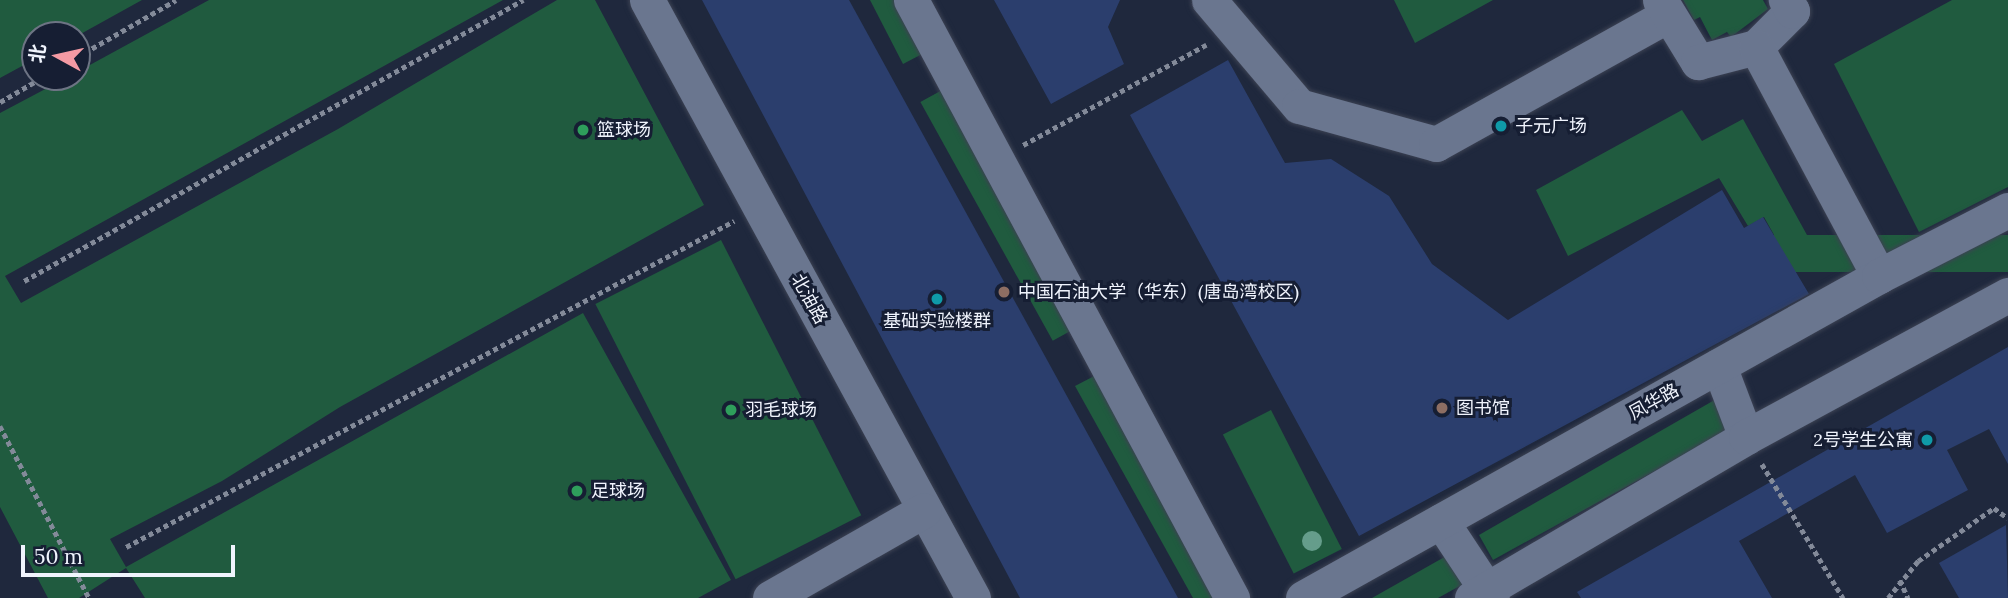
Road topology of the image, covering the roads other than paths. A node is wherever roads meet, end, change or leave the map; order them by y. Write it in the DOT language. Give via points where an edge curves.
graph roads {
  1 [pos="647,0"];
  2 [pos="911,0"];
  3 [pos="1786,0"];
  4 [pos="1663,8"];
  5 [pos="1220,9"];
  6 [pos="1756,47"];
  7 [pos="2008,210"];
  8 [pos="1879,276"];
  9 [pos="2008,295"];
  10 [pos="1719,366"];
  11 [pos="1746,437"];
  12 [pos="924,510"];
  13 [pos="1441,521"];
  14 [pos="1484,595"];
  15 [pos="770,598"];
  16 [pos="973,598"];
  17 [pos="1232,598"];
  18 [pos="1303,598"];
  1 -- 12 [label="street, 北油路"];
  2 -- 17 [label="street"];
  3 -- 6 [label="street" via="1792,11"];
  4 -- 5 [label="street" via="1436,144 1299,106"];
  4 -- 6 [label="street" via="1698,62"];
  6 -- 8 [label="street"];
  7 -- 8 [label="street, 凤华路"];
  8 -- 10 [label="street, 凤华路"];
  9 -- 11 [label="street"];
  10 -- 11 [label="street"];
  10 -- 13 [label="street, 凤华路"];
  11 -- 14 [label="street"];
  12 -- 15 [label="street"];
  12 -- 16 [label="street, 北油路"];
  13 -- 14 [label="street"];
  13 -- 18 [label="street, 凤华路"];
}
